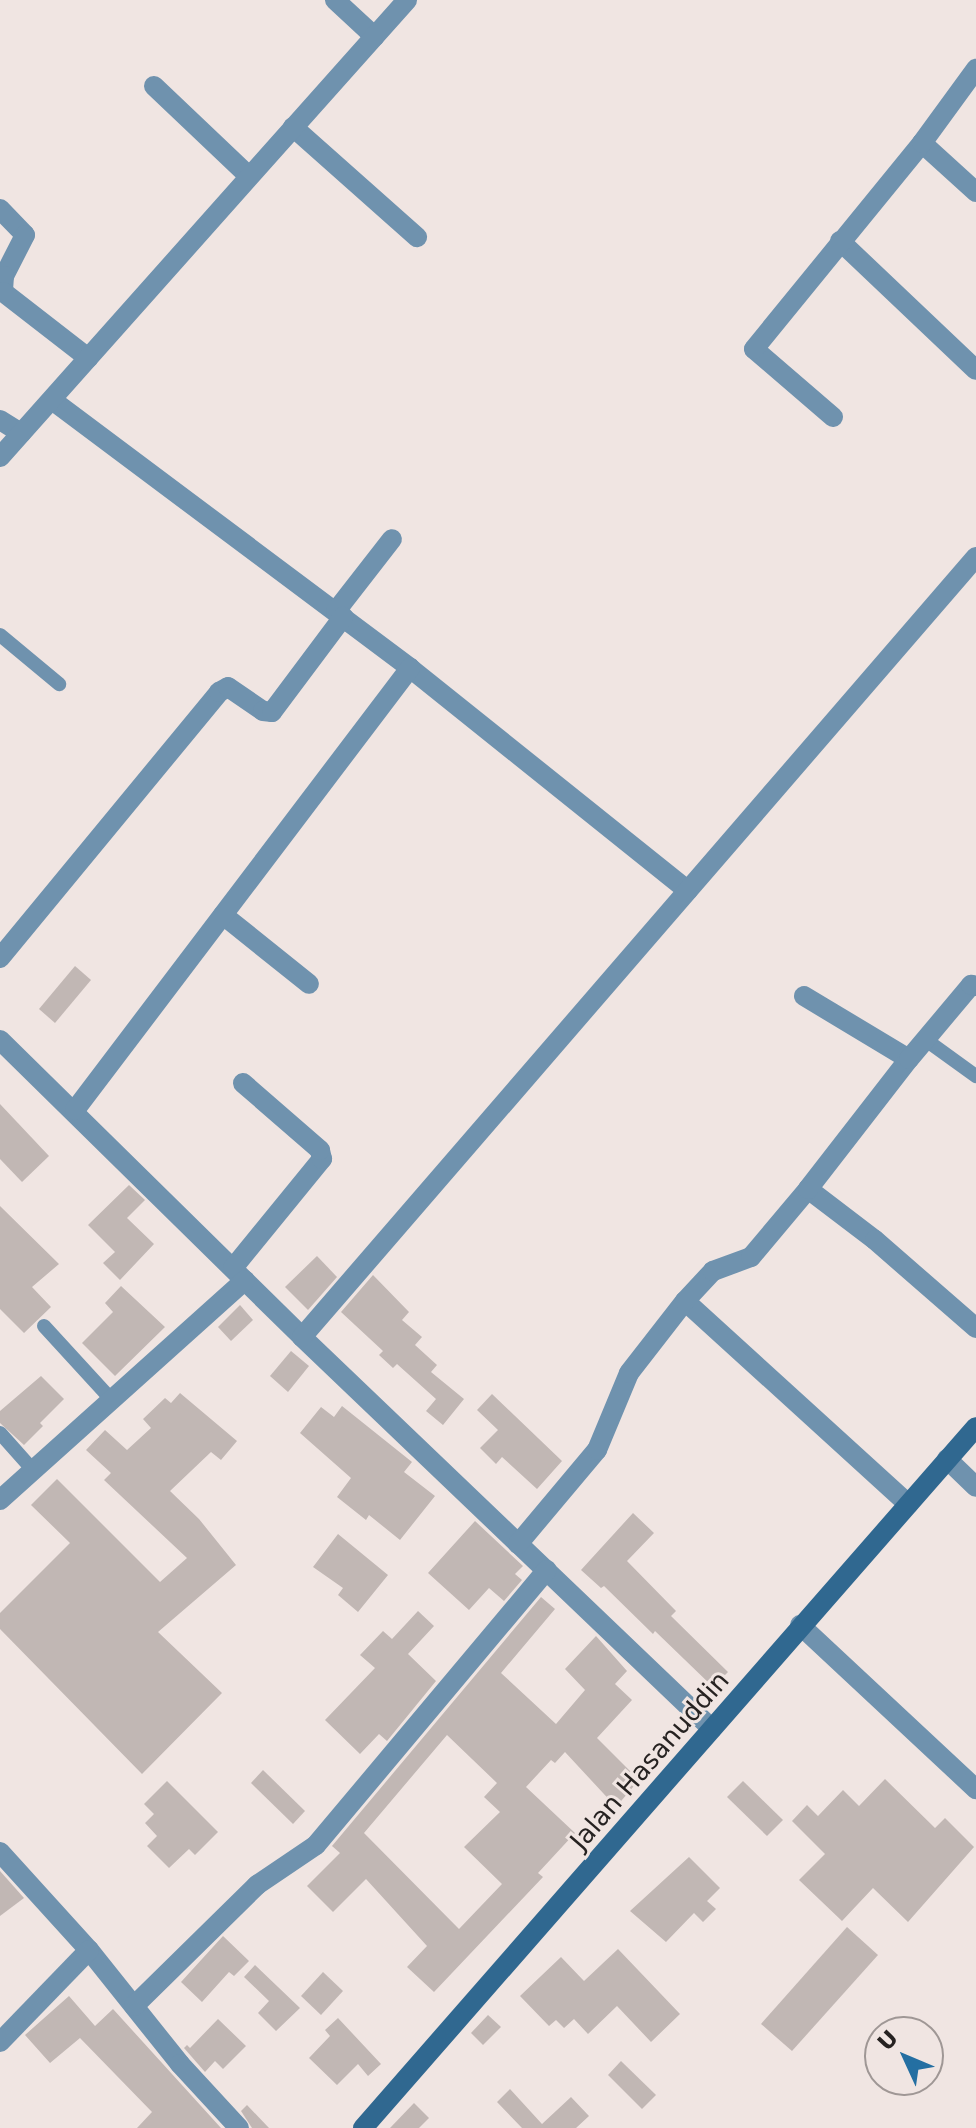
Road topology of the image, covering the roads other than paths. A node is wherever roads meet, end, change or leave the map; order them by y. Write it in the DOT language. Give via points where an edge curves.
graph roads {
  1 [pos="335,0"];
  2 [pos="407,0"];
  3 [pos="375,37"];
  4 [pos="976,69"];
  5 [pos="154,86"];
  6 [pos="293,127"];
  7 [pos="922,143"];
  8 [pos="249,176"];
  9 [pos="976,192"];
  10 [pos="0,209"];
  11 [pos="417,237"];
  12 [pos="840,241"];
  13 [pos="88,358"];
  14 [pos="976,370"];
  15 [pos="52,400"];
  16 [pos="833,417"];
  17 [pos="0,420"];
  18 [pos="21,433"];
  19 [pos="0,457"];
  20 [pos="392,539"];
  21 [pos="976,557"];
  22 [pos="340,614"];
  23 [pos="0,635"];
  24 [pos="410,668"];
  25 [pos="59,684"];
  26 [pos="688,891"];
  27 [pos="223,915"];
  28 [pos="0,958"];
  29 [pos="309,984"];
  30 [pos="976,986"];
  31 [pos="804,996"];
  32 [pos="0,1040"];
  33 [pos="926,1040"];
  34 [pos="909,1059"];
  35 [pos="976,1076"];
  36 [pos="243,1083"];
  37 [pos="75,1110"];
  38 [pos="808,1189"];
  39 [pos="239,1274"];
  40 [pos="685,1301"];
  41 [pos="44,1326"];
  42 [pos="976,1328"];
  43 [pos="302,1337"];
  44 [pos="111,1399"];
  45 [pos="976,1427"];
  46 [pos="0,1433"];
  47 [pos="947,1459"];
  48 [pos="33,1470"];
  49 [pos="976,1487"];
  50 [pos="0,1500"];
  51 [pos="908,1504"];
  52 [pos="518,1544"];
  53 [pos="547,1570"];
  54 [pos="800,1625"];
  55 [pos="712,1729"];
  56 [pos="976,1789"];
  57 [pos="0,1852"];
  58 [pos="89,1950"];
  59 [pos="134,2006"];
  60 [pos="0,2042"];
  61 [pos="239,2128"];
  62 [pos="363,2128"];
  1 -- 3 [label="street"];
  2 -- 3 [label="street"];
  3 -- 6 [label="street"];
  4 -- 7 [label="street"];
  5 -- 8 [label="street"];
  6 -- 8 [label="street"];
  6 -- 11 [label="street"];
  7 -- 9 [label="street"];
  7 -- 12 [label="street"];
  8 -- 13 [label="street"];
  10 -- 13 [label="street" via="25,237 4,276 3,292"];
  12 -- 14 [label="street"];
  12 -- 16 [label="street" via="754,349"];
  13 -- 15 [label="street"];
  15 -- 18 [label="street"];
  15 -- 22 [label="street"];
  17 -- 18 [label="street"];
  18 -- 19 [label="street"];
  20 -- 22 [label="street"];
  21 -- 26 [label="street"];
  22 -- 24 [label="street"];
  22 -- 28 [label="street" via="272,712 228,687 219,692"];
  23 -- 25 [label="lane"];
  24 -- 26 [label="street"];
  24 -- 27 [label="street"];
  26 -- 43 [label="street"];
  27 -- 29 [label="street"];
  27 -- 37 [label="street"];
  30 -- 33 [label="street" via="971,985"];
  31 -- 34 [label="street"];
  32 -- 37 [label="street"];
  33 -- 34 [label="street"];
  33 -- 35 [label="lane"];
  34 -- 38 [label="street"];
  36 -- 39 [label="street" via="320,1150 322,1159"];
  37 -- 39 [label="street"];
  38 -- 40 [label="street" via="751,1257 713,1271"];
  38 -- 42 [label="street"];
  39 -- 43 [label="street"];
  39 -- 44 [label="street"];
  40 -- 51 [label="street"];
  40 -- 52 [label="street" via="629,1373 597,1450"];
  41 -- 44 [label="lane"];
  43 -- 52 [label="street"];
  44 -- 48 [label="street"];
  45 -- 47 [label="main road, Jalan Hasanuddin"];
  46 -- 48 [label="lane"];
  47 -- 49 [label="street"];
  47 -- 51 [label="main road, Jalan Hasanuddin"];
  48 -- 50 [label="street"];
  51 -- 54 [label="main road, Jalan Hasanuddin"];
  52 -- 53 [label="street"];
  53 -- 55 [label="street"];
  53 -- 59 [label="street" via="316,1845 257,1885"];
  54 -- 55 [label="main road, Jalan Hasanuddin"];
  54 -- 56 [label="street"];
  55 -- 62 [label="main road, Jalan Hasanuddin"];
  57 -- 58 [label="street"];
  58 -- 59 [label="street"];
  58 -- 60 [label="street"];
  59 -- 61 [label="street"];
}
